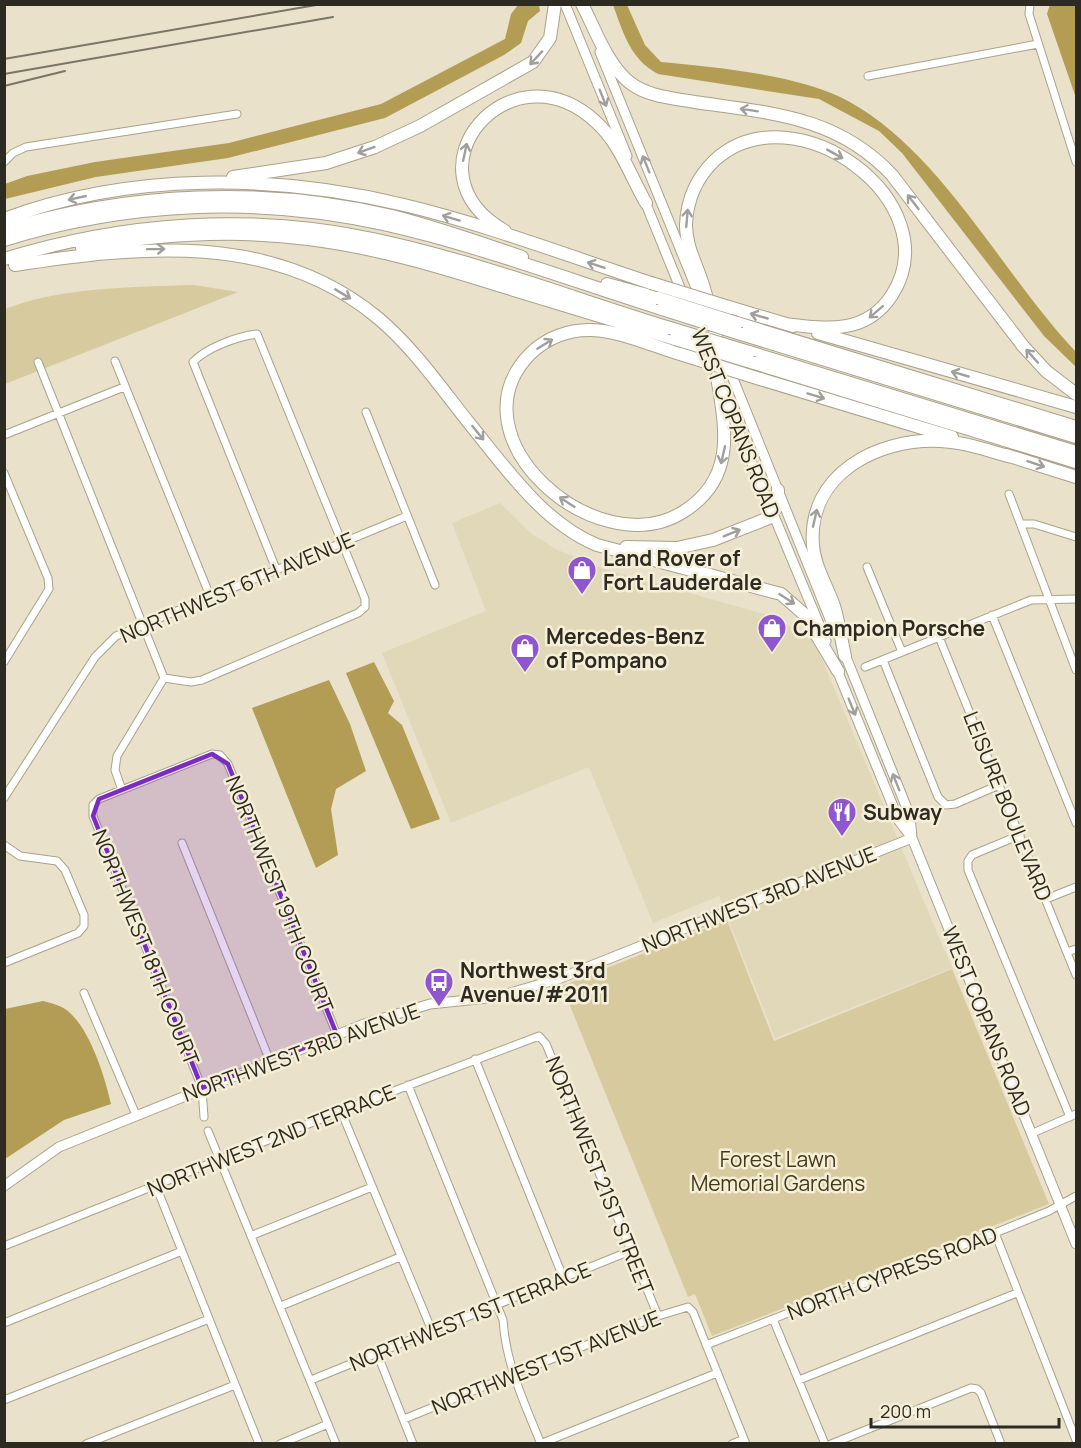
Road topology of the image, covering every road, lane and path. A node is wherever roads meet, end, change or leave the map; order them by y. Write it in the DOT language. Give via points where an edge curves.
graph roads {
  1 [pos="555,4"];
  2 [pos="565,4"];
  3 [pos="581,4"];
  4 [pos="1030,4"];
  5 [pos="1038,44"];
  6 [pos="868,76"];
  7 [pos="237,114"];
  8 [pos="4,162"];
  9 [pos="1077,162"];
  10 [pos="147,188"];
  11 [pos="646,203"];
  12 [pos="4,219"];
  13 [pos="4,230"];
  14 [pos="4,240"];
  15 [pos="527,243"];
  16 [pos="8,264"];
  17 [pos="660,304"];
  18 [pos="786,324"];
  19 [pos="740,329"];
  20 [pos="716,335"];
  21 [pos="752,358"];
  22 [pos="115,361"];
  23 [pos="38,363"];
  24 [pos="717,377"];
  25 [pos="124,387"];
  26 [pos="1077,394"];
  27 [pos="1077,407"];
  28 [pos="366,412"];
  29 [pos="58,413"];
  30 [pos="1077,427"];
  31 [pos="4,435"];
  32 [pos="1077,437"];
  33 [pos="1077,452"];
  34 [pos="1012,457"];
  35 [pos="1077,462"];
  36 [pos="4,473"];
  37 [pos="1077,477"];
  38 [pos="778,490"];
  39 [pos="1010,494"];
  40 [pos="773,514"];
  41 [pos="407,516"];
  42 [pos="556,519"];
  43 [pos="1022,524"];
  44 [pos="1077,537"];
  45 [pos="342,542"];
  46 [pos="867,567"];
  47 [pos="276,569"];
  48 [pos="435,585"];
  49 [pos="210,596"];
  50 [pos="1047,598"];
  51 [pos="1077,599"];
  52 [pos="992,615"];
  53 [pos="144,623"];
  54 [pos="939,637"];
  55 [pos="902,652"];
  56 [pos="845,656"];
  57 [pos="883,660"];
  58 [pos="4,662"];
  59 [pos="865,667"];
  60 [pos="1077,670"];
  61 [pos="838,671"];
  62 [pos="164,678"];
  63 [pos="999,785"];
  64 [pos="122,790"];
  65 [pos="4,798"];
  66 [pos="1077,823"];
  67 [pos="1020,835"];
  68 [pos="912,838"];
  69 [pos="182,843"];
  70 [pos="4,846"];
  71 [pos="1077,887"];
  72 [pos="1046,899"];
  73 [pos="1077,949"];
  74 [pos="1068,952"];
  75 [pos="4,963"];
  76 [pos="1077,975"];
  77 [pos="84,993"];
  78 [pos="337,1035"];
  79 [pos="539,1036"];
  80 [pos="475,1059"];
  81 [pos="270,1061"];
  82 [pos="408,1085"];
  83 [pos="202,1088"];
  84 [pos="341,1111"];
  85 [pos="136,1115"];
  86 [pos="1073,1115"];
  87 [pos="204,1117"];
  88 [pos="208,1131"];
  89 [pos="1033,1133"];
  90 [pos="220,1159"];
  91 [pos="4,1186"];
  92 [pos="156,1186"];
  93 [pos="372,1187"];
  94 [pos="1077,1196"];
  95 [pos="1061,1205"];
  96 [pos="995,1233"];
  97 [pos="253,1235"];
  98 [pos="1077,1244"];
  99 [pos="4,1246"];
  100 [pos="182,1251"];
  101 [pos="630,1251"];
  102 [pos="400,1257"];
  103 [pos="563,1277"];
  104 [pos="1017,1293"];
  105 [pos="497,1305"];
  106 [pos="282,1306"];
  107 [pos="658,1316"];
  108 [pos="209,1319"];
  109 [pos="773,1319"];
  110 [pos="4,1323"];
  111 [pos="432,1331"];
  112 [pos="706,1346"];
  113 [pos="377,1353"];
  114 [pos="717,1373"];
  115 [pos="512,1376"];
  116 [pos="311,1380"];
  117 [pos="799,1380"];
  118 [pos="235,1384"];
  119 [pos="4,1400"];
  120 [pos="404,1419"];
  121 [pos="328,1424"];
  122 [pos="1077,1440"];
  123 [pos="745,1441"];
  124 [pos="86,1443"];
  125 [pos="259,1443"];
  126 [pos="280,1443"];
  127 [pos="336,1443"];
  128 [pos="413,1443"];
  129 [pos="541,1443"];
  130 [pos="732,1443"];
  131 [pos="825,1443"];
  132 [pos="831,1443"];
  133 [pos="1001,1443"];
  1 -- 10 [label="highway, one-way" via="550,38 533,62 387,142 298,169"];
  2 -- 11 [label="main road, WEST COPANS ROAD, one-way"];
  20 -- 3 [label="main road, WEST COPANS ROAD, one-way"];
  26 -- 3 [label="highway, one-way" via="1030,354 892,175 870,154 845,137 805,120 642,90 618,71"];
  4 -- 5 [label="street"];
  5 -- 6 [label="street"];
  5 -- 9 [label="street"];
  7 -- 8 [label="street" via="26,147"];
  10 -- 12 [label="highway, one-way" via="80,197"];
  15 -- 10 [label="highway, one-way" via="421,210 338,192 253,184"];
  15 -- 11 [label="highway, one-way" via="483,215 470,197 464,177 464,152 472,131 504,103 550,99 587,114 610,138"];
  11 -- 24 [label="main road, WEST COPANS ROAD"];
  13 -- 17 [label="highway" via="89,209 157,200 229,197 299,201 413,221"];
  14 -- 17 [label="highway" via="81,221 150,210 243,207 314,212 426,235"];
  18 -- 15 [label="highway, one-way, bridge"];
  16 -- 21 [label="highway, bridge" via="148,238 239,234 306,238 416,260"];
  16 -- 42 [label="highway, one-way" via="117,251 187,249 255,258 310,276 360,305 396,335 522,487"];
  17 -- 19 [label="highway, bridge"];
  20 -- 18 [label="highway, one-way" via="688,243 689,203 701,176 717,159 735,146 764,137 805,140 854,166 890,205 905,243 897,285 873,316 841,329"];
  27 -- 18 [label="highway, one-way"];
  19 -- 30 [label="highway"];
  19 -- 32 [label="highway"];
  20 -- 38 [label="main road, WEST COPANS ROAD"];
  21 -- 33 [label="highway"];
  21 -- 35 [label="highway"];
  22 -- 25 [label="street"];
  23 -- 29 [label="street"];
  24 -- 34 [label="highway, one-way, bridge" via="726,431 722,462 699,500 669,519 632,526 590,515 551,490 532,472 518,452 507,419 509,391 521,365 545,342 569,332 597,330"];
  24 -- 40 [label="main road, WEST COPANS ROAD"];
  25 -- 29 [label="street"];
  25 -- 49 [label="street"];
  28 -- 41 [label="street"];
  29 -- 31 [label="street"];
  29 -- 53 [label="street"];
  34 -- 37 [label="highway, one-way"];
  56 -- 34 [label="highway, one-way" via="834,607 815,560 813,541 818,507 836,477 863,456 912,442 954,443"];
  36 -- 58 [label="street" via="48,578 49,589"];
  38 -- 40 [label="highway" via="778,505"];
  38 -- 56 [label="main road, WEST COPANS ROAD"];
  39 -- 43 [label="street"];
  42 -- 40 [label="highway, one-way" via="608,543 667,549 713,540"];
  40 -- 61 [label="main road, WEST COPANS ROAD"];
  41 -- 45 [label="street, NORTHWEST 6TH AVENUE"];
  41 -- 48 [label="street"];
  42 -- 61 [label="highway, one-way" via="597,545 781,594 804,614"];
  43 -- 44 [label="street"];
  43 -- 50 [label="street"];
  45 -- 47 [label="street, NORTHWEST 6TH AVENUE"];
  45 -- 47 [label="street" via="257,334 247,335 199,355 193,362"];
  45 -- 62 [label="street" via="365,599 365,607 358,613 202,680"];
  46 -- 55 [label="street"];
  47 -- 49 [label="street, NORTHWEST 6TH AVENUE"];
  49 -- 53 [label="street, NORTHWEST 6TH AVENUE"];
  50 -- 51 [label="street"];
  50 -- 52 [label="street"];
  50 -- 60 [label="street"];
  52 -- 54 [label="street"];
  52 -- 66 [label="street"];
  53 -- 62 [label="street"];
  53 -- 65 [label="street, NORTHWEST 6TH AVENUE" via="116,636 95,657"];
  54 -- 55 [label="street"];
  54 -- 63 [label="street, LEISURE BOULEVARD"];
  55 -- 57 [label="street"];
  68 -- 56 [label="main road, WEST COPANS ROAD, one-way" via="910,816"];
  57 -- 59 [label="street"];
  57 -- 63 [label="street" via="938,797 946,805 955,804"];
  61 -- 68 [label="main road, WEST COPANS ROAD, one-way" via="899,821"];
  62 -- 64 [label="street" via="117,756 115,770"];
  63 -- 67 [label="street, LEISURE BOULEVARD"];
  64 -- 78 [label="street, NORTHWEST 19TH COURT" via="212,753 228,764"];
  64 -- 83 [label="street, NORTHWEST 18TH COURT" via="99,799 93,805 93,816"];
  67 -- 72 [label="street, LEISURE BOULEVARD"];
  67 -- 86 [label="street" via="972,855 968,870"];
  68 -- 78 [label="main road, NORTHWEST 3RD AVENUE" via="558,979 497,997 430,1004"];
  68 -- 89 [label="main road, WEST COPANS ROAD"];
  69 -- 81 [label="street"];
  70 -- 75 [label="street" via="20,856 57,861 84,915 84,926 78,933"];
  71 -- 72 [label="street"];
  72 -- 74 [label="street, LEISURE BOULEVARD"];
  73 -- 74 [label="street"];
  74 -- 76 [label="street, LEISURE BOULEVARD"];
  77 -- 85 [label="street"];
  78 -- 81 [label="main road, NORTHWEST 3RD AVENUE"];
  79 -- 80 [label="street, NORTHWEST 2ND TERRACE"];
  79 -- 101 [label="street, NORTHWEST 21ST STREET" via="546,1044"];
  80 -- 82 [label="street, NORTHWEST 2ND TERRACE"];
  80 -- 103 [label="street"];
  81 -- 83 [label="main road, NORTHWEST 3RD AVENUE"];
  82 -- 84 [label="street, NORTHWEST 2ND TERRACE"];
  82 -- 105 [label="street"];
  83 -- 85 [label="main road, NORTHWEST 3RD AVENUE"];
  83 -- 87 [label="street, NORTHWEST 18TH COURT"];
  84 -- 90 [label="street, NORTHWEST 2ND TERRACE"];
  84 -- 93 [label="street"];
  85 -- 91 [label="main road, NORTHWEST 3RD AVENUE" via="59,1147"];
  86 -- 89 [label="street"];
  88 -- 90 [label="street"];
  89 -- 95 [label="main road, WEST COPANS ROAD"];
  90 -- 92 [label="street, NORTHWEST 2ND TERRACE"];
  90 -- 97 [label="street"];
  92 -- 99 [label="street, NORTHWEST 2ND TERRACE"];
  92 -- 100 [label="street"];
  93 -- 97 [label="street"];
  93 -- 102 [label="street"];
  94 -- 95 [label="street, NORTH CYPRESS ROAD"];
  95 -- 96 [label="street, NORTH CYPRESS ROAD"];
  95 -- 98 [label="main road, WEST COPANS ROAD"];
  96 -- 104 [label="street"];
  96 -- 109 [label="street, NORTH CYPRESS ROAD"];
  97 -- 106 [label="street"];
  100 -- 108 [label="street"];
  100 -- 110 [label="street"];
  101 -- 103 [label="street, NORTHWEST 1ST TERRACE"];
  101 -- 107 [label="street, NORTHWEST 21ST STREET"];
  102 -- 106 [label="street"];
  102 -- 111 [label="street"];
  103 -- 105 [label="street, NORTHWEST 1ST TERRACE"];
  104 -- 117 [label="street"];
  104 -- 122 [label="street"];
  105 -- 111 [label="street, NORTHWEST 1ST TERRACE"];
  105 -- 115 [label="street"];
  106 -- 116 [label="street"];
  107 -- 112 [label="street, NORTHWEST 1ST AVENUE" via="688,1307"];
  107 -- 115 [label="street, NORTHWEST 1ST AVENUE"];
  108 -- 118 [label="street"];
  108 -- 119 [label="street"];
  109 -- 112 [label="street, NORTH CYPRESS ROAD"];
  109 -- 117 [label="street"];
  111 -- 113 [label="street, NORTHWEST 1ST TERRACE"];
  112 -- 114 [label="street"];
  113 -- 116 [label="street, NORTHWEST 1ST TERRACE"];
  113 -- 120 [label="street"];
  114 -- 123 [label="street"];
  114 -- 129 [label="street"];
  115 -- 120 [label="street, NORTHWEST 1ST AVENUE"];
  115 -- 129 [label="street"];
  116 -- 121 [label="street"];
  117 -- 131 [label="street"];
  118 -- 124 [label="street"];
  118 -- 125 [label="street"];
  120 -- 128 [label="street"];
  121 -- 126 [label="street"];
  121 -- 127 [label="street"];
  123 -- 130 [label="street"];
  132 -- 133 [label="street" via="971,1388 977,1389"];
}
